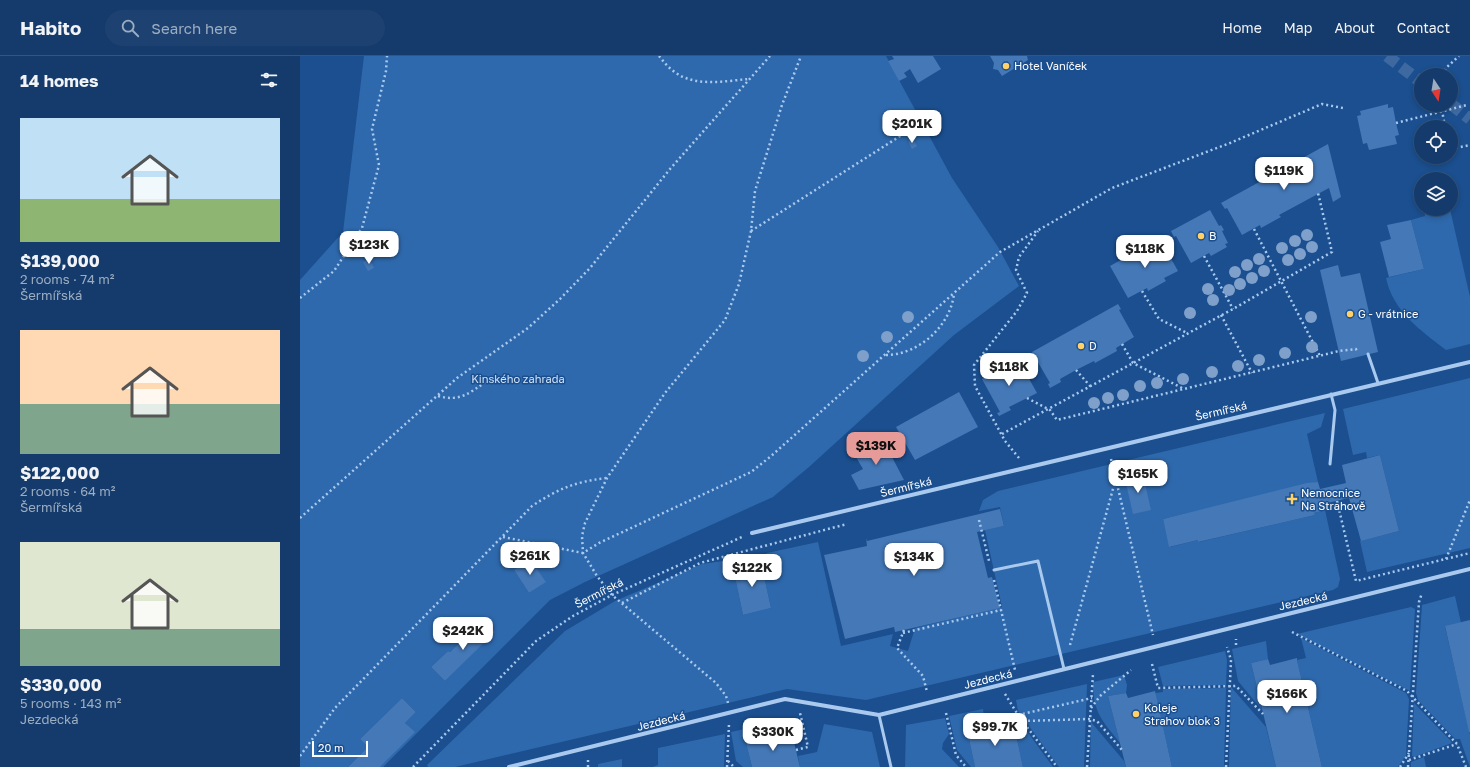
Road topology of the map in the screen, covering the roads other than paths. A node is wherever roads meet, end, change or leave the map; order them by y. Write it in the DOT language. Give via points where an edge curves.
graph roads {
  1 [pos="1368,354"];
  2 [pos="1470,362"];
  3 [pos="1378,383"];
  4 [pos="1331,394"];
  5 [pos="1330,464"];
  6 [pos="752,533"];
  7 [pos="1470,569"];
  8 [pos="994,570"];
  9 [pos="1064,669"];
  10 [pos="879,715"];
  11 [pos="510,767"];
  12 [pos="891,767"];
  1 -- 3 [label="lane"];
  2 -- 3 [label="street, Šermířská"];
  3 -- 4 [label="street, Šermířská"];
  4 -- 5 [label="lane" via="1335,410"];
  4 -- 6 [label="street, Šermířská"];
  7 -- 9 [label="street, Jezdecká"];
  8 -- 9 [label="lane" via="1038,561"];
  9 -- 10 [label="street, Jezdecká"];
  10 -- 11 [label="street, Jezdecká" via="785,699"];
  10 -- 12 [label="lane"];
}
